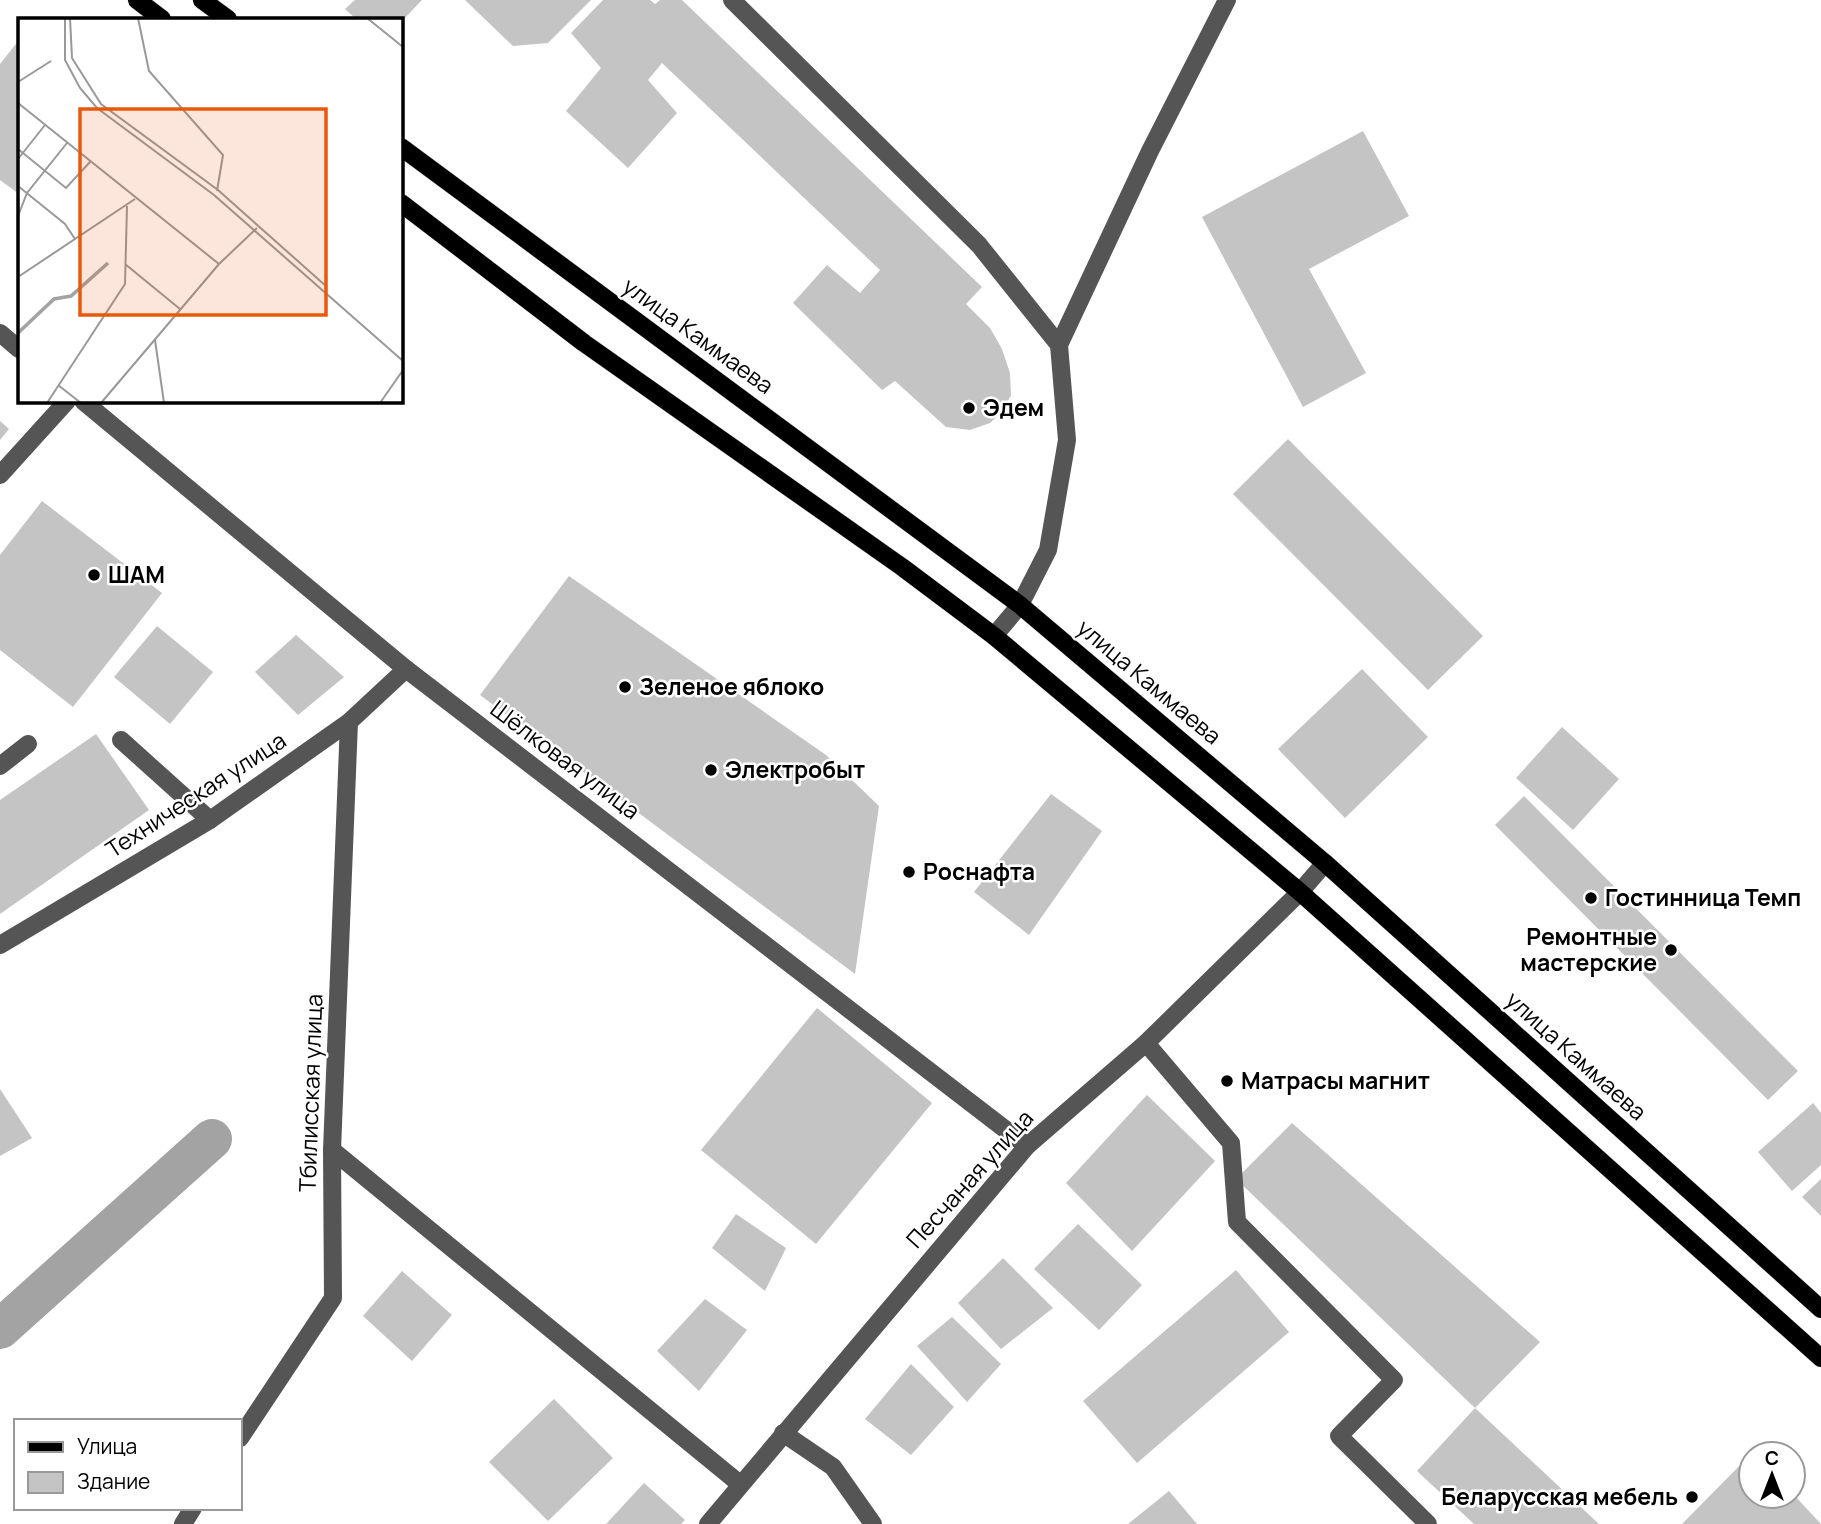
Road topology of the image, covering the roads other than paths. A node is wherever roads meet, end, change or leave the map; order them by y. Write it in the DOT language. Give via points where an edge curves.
graph roads {
  1 [pos="137,0"];
  2 [pos="202,0"];
  3 [pos="732,0"];
  4 [pos="1227,0"];
  5 [pos="161,18"];
  6 [pos="227,18"];
  7 [pos="402,148"];
  8 [pos="402,203"];
  9 [pos="0,333"];
  10 [pos="1059,345"];
  11 [pos="18,348"];
  12 [pos="66,402"];
  13 [pos="84,402"];
  14 [pos="0,475"];
  15 [pos="1020,605"];
  16 [pos="994,636"];
  17 [pos="406,669"];
  18 [pos="349,722"];
  19 [pos="121,740"];
  20 [pos="29,744"];
  21 [pos="0,766"];
  22 [pos="210,820"];
  23 [pos="1325,863"];
  24 [pos="1300,892"];
  25 [pos="0,944"];
  26 [pos="1146,1043"];
  27 [pos="1027,1146"];
  28 [pos="332,1150"];
  29 [pos="1821,1309"];
  30 [pos="1821,1358"];
  31 [pos="783,1433"];
  32 [pos="242,1435"];
  33 [pos="740,1484"];
  34 [pos="708,1524"];
  35 [pos="873,1524"];
  36 [pos="1428,1524"];
  1 -- 5 [label="main road"];
  2 -- 6 [label="main road"];
  3 -- 10 [label="street" via="979,245"];
  4 -- 10 [label="street"];
  7 -- 15 [label="main road, улица Каммаева"];
  8 -- 16 [label="main road" via="584,343"];
  9 -- 11 [label="street"];
  10 -- 15 [label="street" via="1067,440 1048,550"];
  12 -- 14 [label="street"];
  13 -- 17 [label="street, Шёлковая улица"];
  15 -- 16 [label="street"];
  15 -- 23 [label="main road, улица Каммаева"];
  16 -- 24 [label="main road"];
  17 -- 18 [label="street, Техническая улица"];
  17 -- 27 [label="street, Шёлковая улица"];
  18 -- 22 [label="street, Техническая улица"];
  18 -- 28 [label="street, Тбилисская улица"];
  19 -- 22 [label="street"];
  20 -- 21 [label="street"];
  22 -- 25 [label="street, Техническая улица"];
  23 -- 24 [label="street, Песчаная улица"];
  23 -- 29 [label="main road, улица Каммаева"];
  24 -- 26 [label="street, Песчаная улица"];
  24 -- 30 [label="main road"];
  26 -- 27 [label="street, Песчаная улица"];
  26 -- 36 [label="street" via="1231,1143 1237,1222 1394,1380 1339,1436"];
  27 -- 31 [label="street, Песчаная улица"];
  28 -- 32 [label="street, Тбилисская улица" via="333,1298"];
  28 -- 33 [label="street"];
  31 -- 33 [label="street, Песчаная улица"];
  31 -- 35 [label="street" via="833,1467"];
  33 -- 34 [label="street, Песчаная улица"];
}
